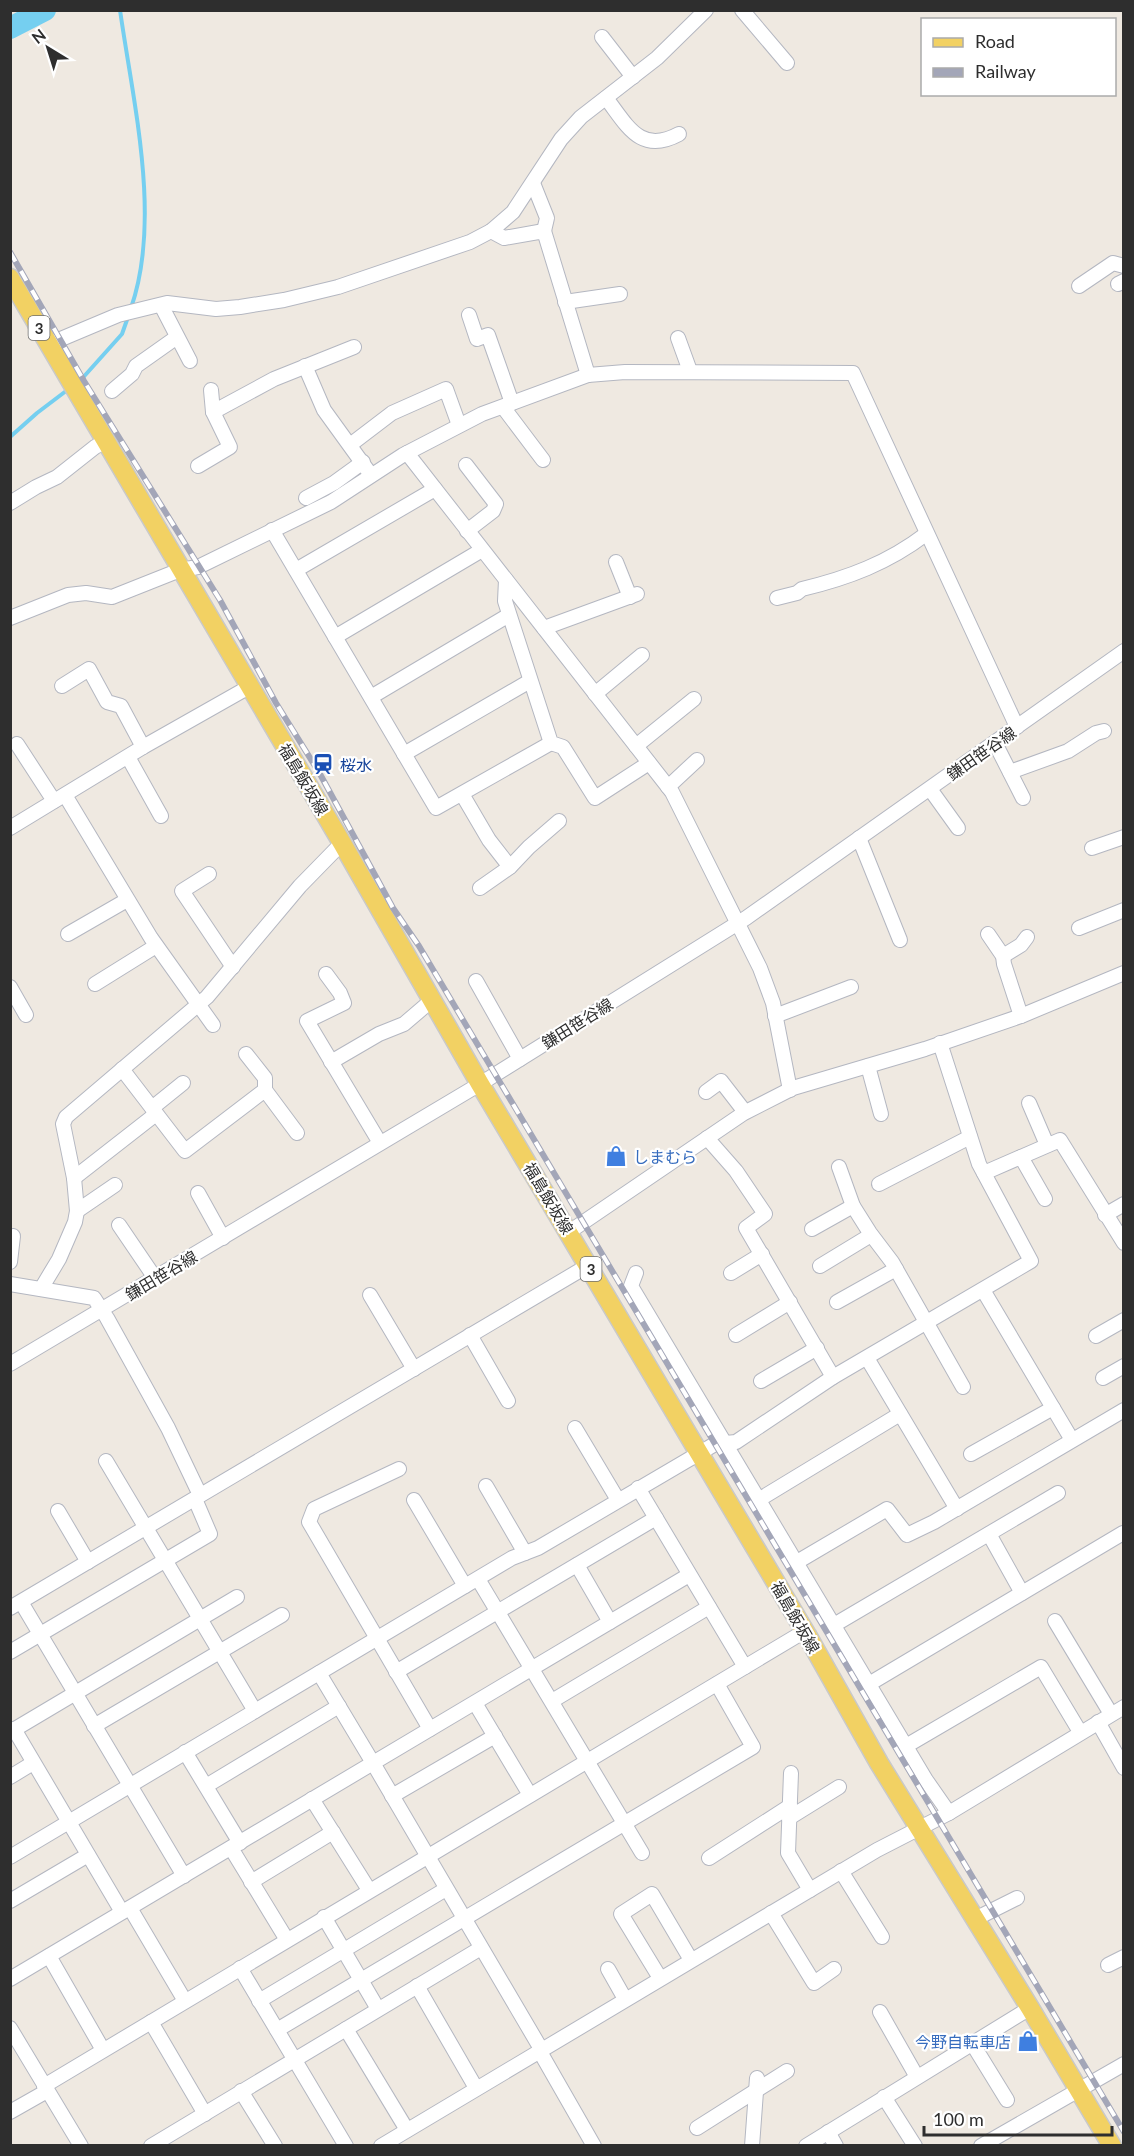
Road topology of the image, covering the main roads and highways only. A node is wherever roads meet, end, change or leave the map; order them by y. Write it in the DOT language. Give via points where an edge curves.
graph roads {
  1 [pos="10,278"];
  2 [pos="1112,2145"];
  1 -- 2 [label="main road, 福島飯坂線 / 3" via="879,1763"];
}
